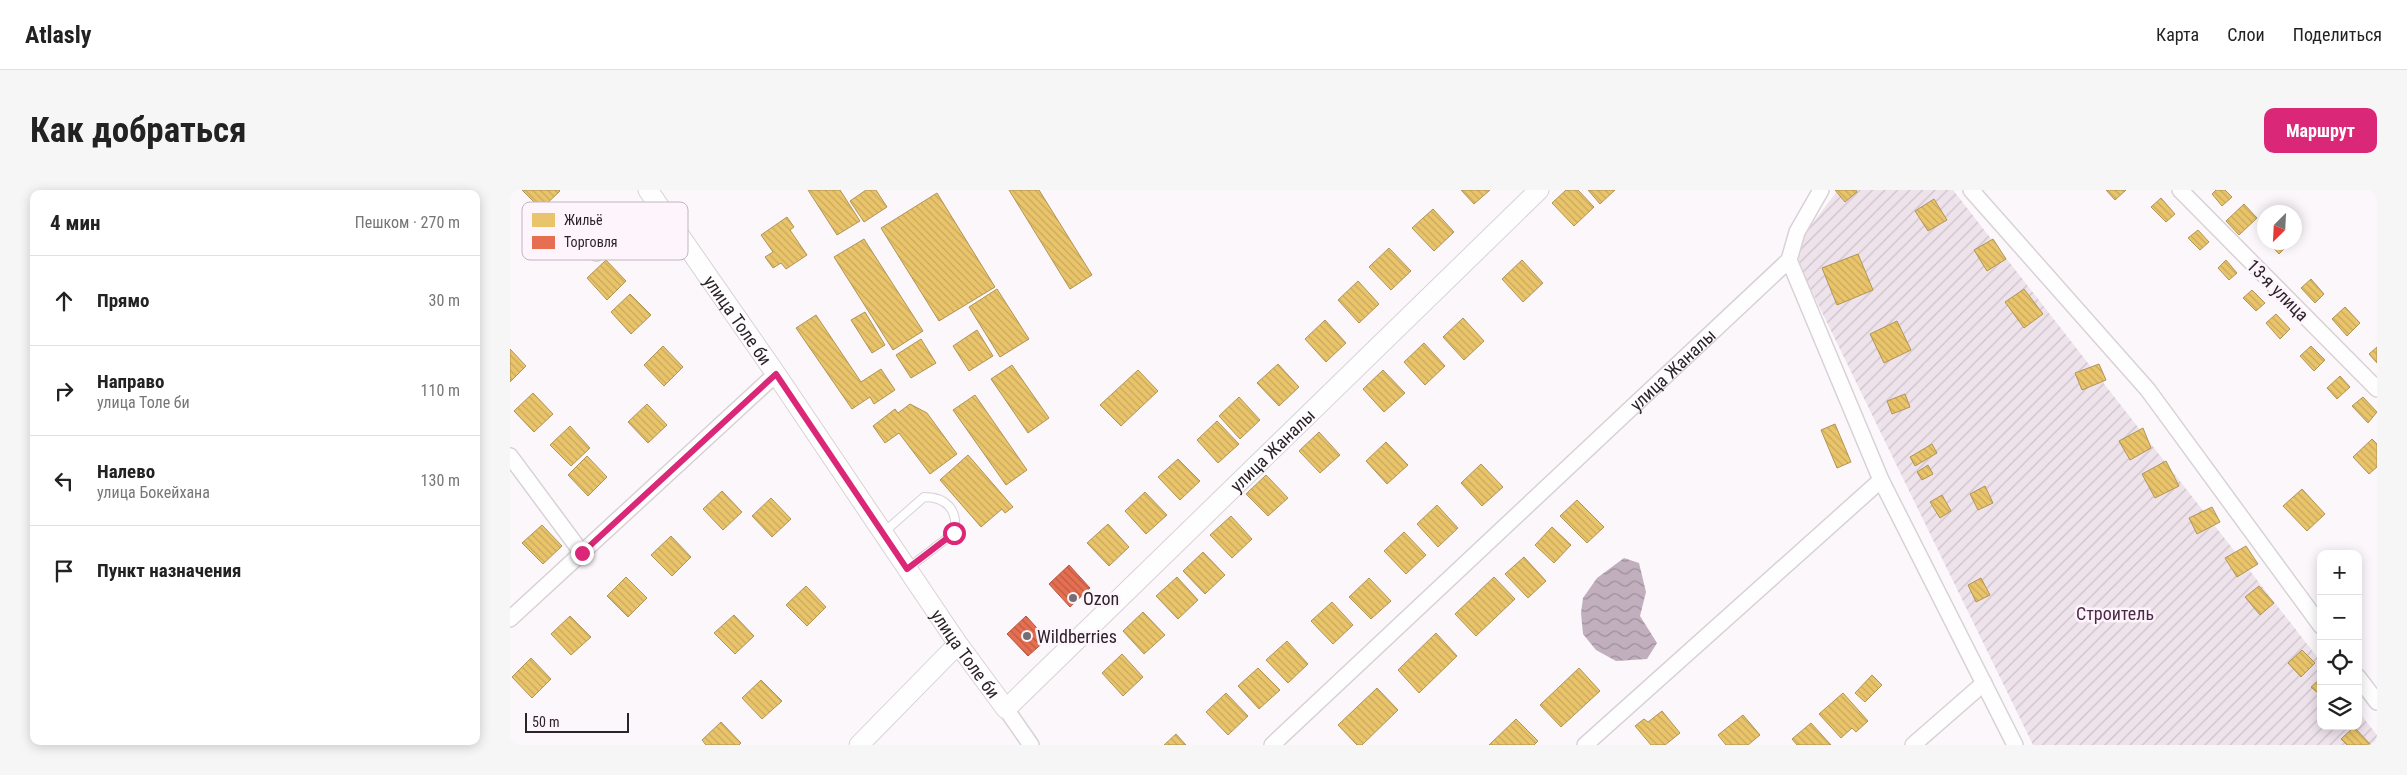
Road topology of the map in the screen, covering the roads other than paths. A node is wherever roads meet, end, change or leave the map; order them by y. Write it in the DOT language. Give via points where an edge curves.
graph roads {
  1 [pos="648,190"];
  2 [pos="1539,190"];
  3 [pos="1820,190"];
  4 [pos="1971,190"];
  5 [pos="2180,190"];
  6 [pos="656,202"];
  7 [pos="688,248"];
  8 [pos="1789,260"];
  9 [pos="776,374"];
  10 [pos="2377,389"];
  11 [pos="510,456"];
  12 [pos="1882,480"];
  13 [pos="883,534"];
  14 [pos="582,553"];
  15 [pos="907,569"];
  16 [pos="510,619"];
  17 [pos="2317,621"];
  18 [pos="958,644"];
  19 [pos="2362,682"];
  20 [pos="1984,683"];
  21 [pos="2377,702"];
  22 [pos="1006,709"];
  23 [pos="858,745"];
  24 [pos="1031,745"];
  25 [pos="1272,745"];
  26 [pos="1585,745"];
  27 [pos="1913,745"];
  28 [pos="2015,745"];
  1 -- 6 [label="street, улица Толе би"];
  2 -- 22 [label="street, улица Жаналы"];
  3 -- 8 [label="street" via="1797,232"];
  4 -- 17 [label="street" via="2148,390"];
  5 -- 10 [label="street, 13-я улица"];
  7 -- 9 [label="street, улица Толе би"];
  8 -- 12 [label="street"];
  8 -- 25 [label="street, улица Жаналы"];
  9 -- 13 [label="street, улица Толе би"];
  9 -- 14 [label="street"];
  11 -- 14 [label="street"];
  12 -- 20 [label="street"];
  12 -- 26 [label="street"];
  13 -- 15 [label="street, улица Толе би"];
  13 -- 15 [label="lane" via="924,497 936,497 952,508 956,523 954,533"];
  14 -- 16 [label="street"];
  15 -- 18 [label="street, улица Толе би"];
  18 -- 22 [label="street, улица Толе би"];
  18 -- 23 [label="street"];
  19 -- 21 [label="street"];
  20 -- 27 [label="street"];
  20 -- 28 [label="street"];
  22 -- 24 [label="street, улица Толе би"];
}
